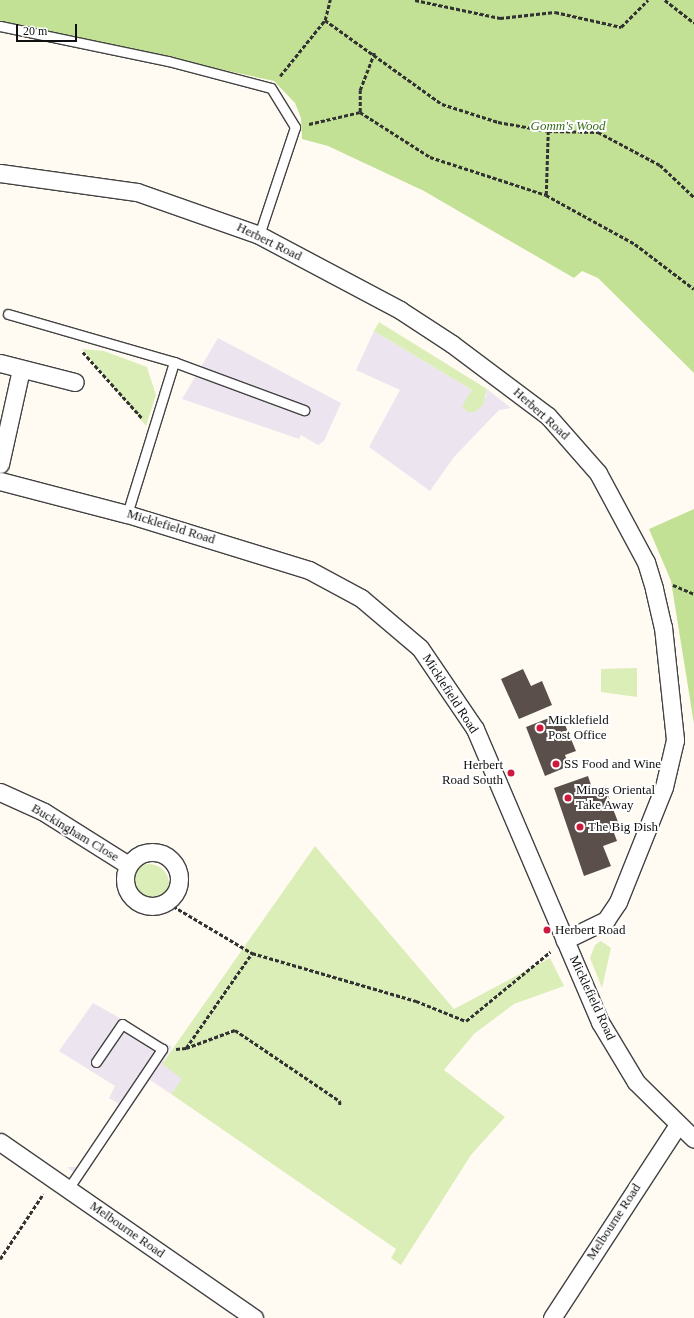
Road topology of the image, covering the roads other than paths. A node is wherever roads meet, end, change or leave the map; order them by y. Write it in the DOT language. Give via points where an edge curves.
graph roads {
  1 [pos="0,26"];
  2 [pos="0,173"];
  3 [pos="259,235"];
  4 [pos="8,314"];
  5 [pos="174,362"];
  6 [pos="0,363"];
  7 [pos="21,369"];
  8 [pos="75,382"];
  9 [pos="304,410"];
  10 [pos="0,464"];
  11 [pos="0,481"];
  12 [pos="127,514"];
  13 [pos="0,792"];
  14 [pos="128,865"];
  15 [pos="565,940"];
  16 [pos="96,1062"];
  17 [pos="677,1126"];
  18 [pos="694,1139"];
  19 [pos="0,1142"];
  20 [pos="68,1189"];
  21 [pos="254,1318"];
  22 [pos="552,1318"];
  1 -- 3 [label="lane" via="168,61 271,88 295,127"];
  2 -- 3 [label="street, Herbert Road" via="137,192"];
  3 -- 15 [label="street, Herbert Road" via="400,310 527,399 562,432 598,473 646,562 663,627 675,725 672,756 664,787 618,902 606,920"];
  4 -- 5 [label="lane"];
  5 -- 9 [label="lane"];
  5 -- 12 [label="lane"];
  6 -- 7 [label="street"];
  7 -- 8 [label="street"];
  7 -- 10 [label="street"];
  11 -- 12 [label="street, Micklefield Road"];
  12 -- 15 [label="street, Micklefield Road" via="308,570 361,598 420,648 475,729"];
  13 -- 14 [label="street, Buckingham Close" via="44,812"];
  14 -- 14 [label="street, Buckingham Close" via="144,852 163,853 178,867 180,887 168,903 150,908 133,900 124,883"];
  15 -- 17 [label="street, Micklefield Road" via="600,1022 636,1082"];
  16 -- 20 [label="lane" via="122,1024 162,1049"];
  17 -- 18 [label="street, Micklefield Road"];
  17 -- 22 [label="street, Melbourne Road"];
  19 -- 20 [label="street, Melbourne Road"];
  20 -- 21 [label="street, Melbourne Road"];
}
